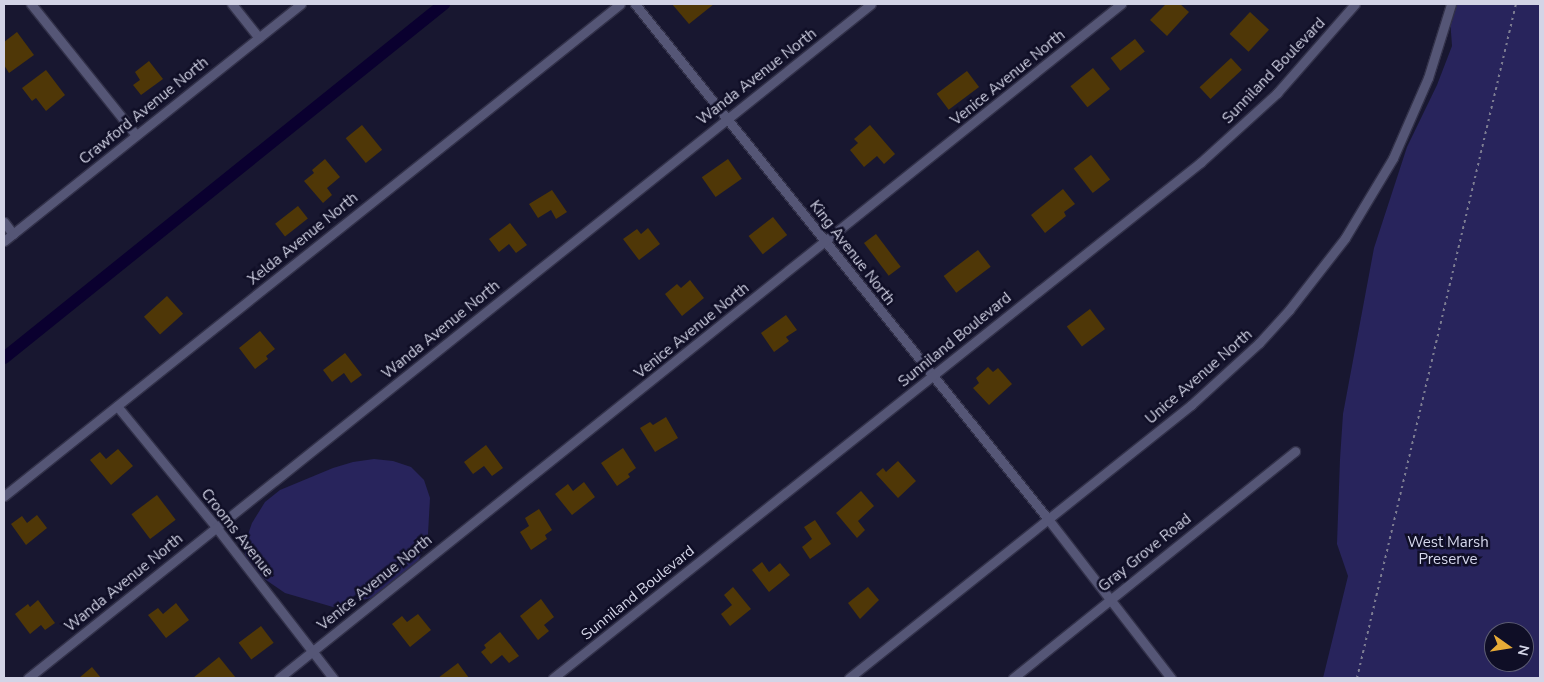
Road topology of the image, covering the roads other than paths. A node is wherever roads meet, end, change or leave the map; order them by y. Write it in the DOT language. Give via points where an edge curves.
graph roads {
  1 [pos="31,4"];
  2 [pos="232,4"];
  3 [pos="301,4"];
  4 [pos="620,4"];
  5 [pos="635,4"];
  6 [pos="871,4"];
  7 [pos="1121,4"];
  8 [pos="1355,4"];
  9 [pos="1451,4"];
  10 [pos="259,38"];
  11 [pos="727,118"];
  12 [pos="136,135"];
  13 [pos="4,222"];
  14 [pos="13,234"];
  15 [pos="4,241"];
  16 [pos="826,241"];
  17 [pos="932,376"];
  18 [pos="117,406"];
  19 [pos="1295,452"];
  20 [pos="4,496"];
  21 [pos="1048,519"];
  22 [pos="216,528"];
  23 [pos="1110,599"];
  24 [pos="312,652"];
  25 [pos="28,678"];
  26 [pos="279,678"];
  27 [pos="333,678"];
  28 [pos="553,678"];
  29 [pos="849,678"];
  30 [pos="1013,678"];
  31 [pos="1171,678"];
  1 -- 12 [label="street"];
  2 -- 10 [label="street"];
  3 -- 10 [label="street, Crawford Avenue North"];
  4 -- 18 [label="street, Xelda Avenue North"];
  5 -- 11 [label="street, King Avenue North"];
  6 -- 11 [label="street, Wanda Avenue North"];
  7 -- 16 [label="street, Venice Avenue North"];
  8 -- 17 [label="street, Sunniland Boulevard" via="1305,64 1240,128"];
  9 -- 21 [label="street, Unice Avenue North" via="1428,78 1393,158 1370,199 1318,276 1226,375"];
  10 -- 12 [label="street, Crawford Avenue North"];
  11 -- 16 [label="street, King Avenue North"];
  11 -- 22 [label="street, Wanda Avenue North"];
  12 -- 14 [label="street, Crawford Avenue North"];
  13 -- 14 [label="street"];
  14 -- 15 [label="street, Crawford Avenue North"];
  16 -- 17 [label="street, King Avenue North"];
  16 -- 24 [label="street, Venice Avenue North"];
  17 -- 21 [label="street, King Avenue North"];
  17 -- 28 [label="street, Sunniland Boulevard"];
  18 -- 20 [label="street, Xelda Avenue North"];
  18 -- 22 [label="street, Crooms Avenue"];
  19 -- 23 [label="street, Gray Grove Road"];
  21 -- 23 [label="street, King Avenue North"];
  21 -- 29 [label="street, Unice Avenue North"];
  22 -- 24 [label="street, Crooms Avenue"];
  22 -- 25 [label="street, Wanda Avenue North"];
  23 -- 30 [label="street, Gray Grove Road"];
  23 -- 31 [label="street, King Avenue North"];
  24 -- 26 [label="street, Venice Avenue North"];
  24 -- 27 [label="street, Crooms Avenue"];
}
